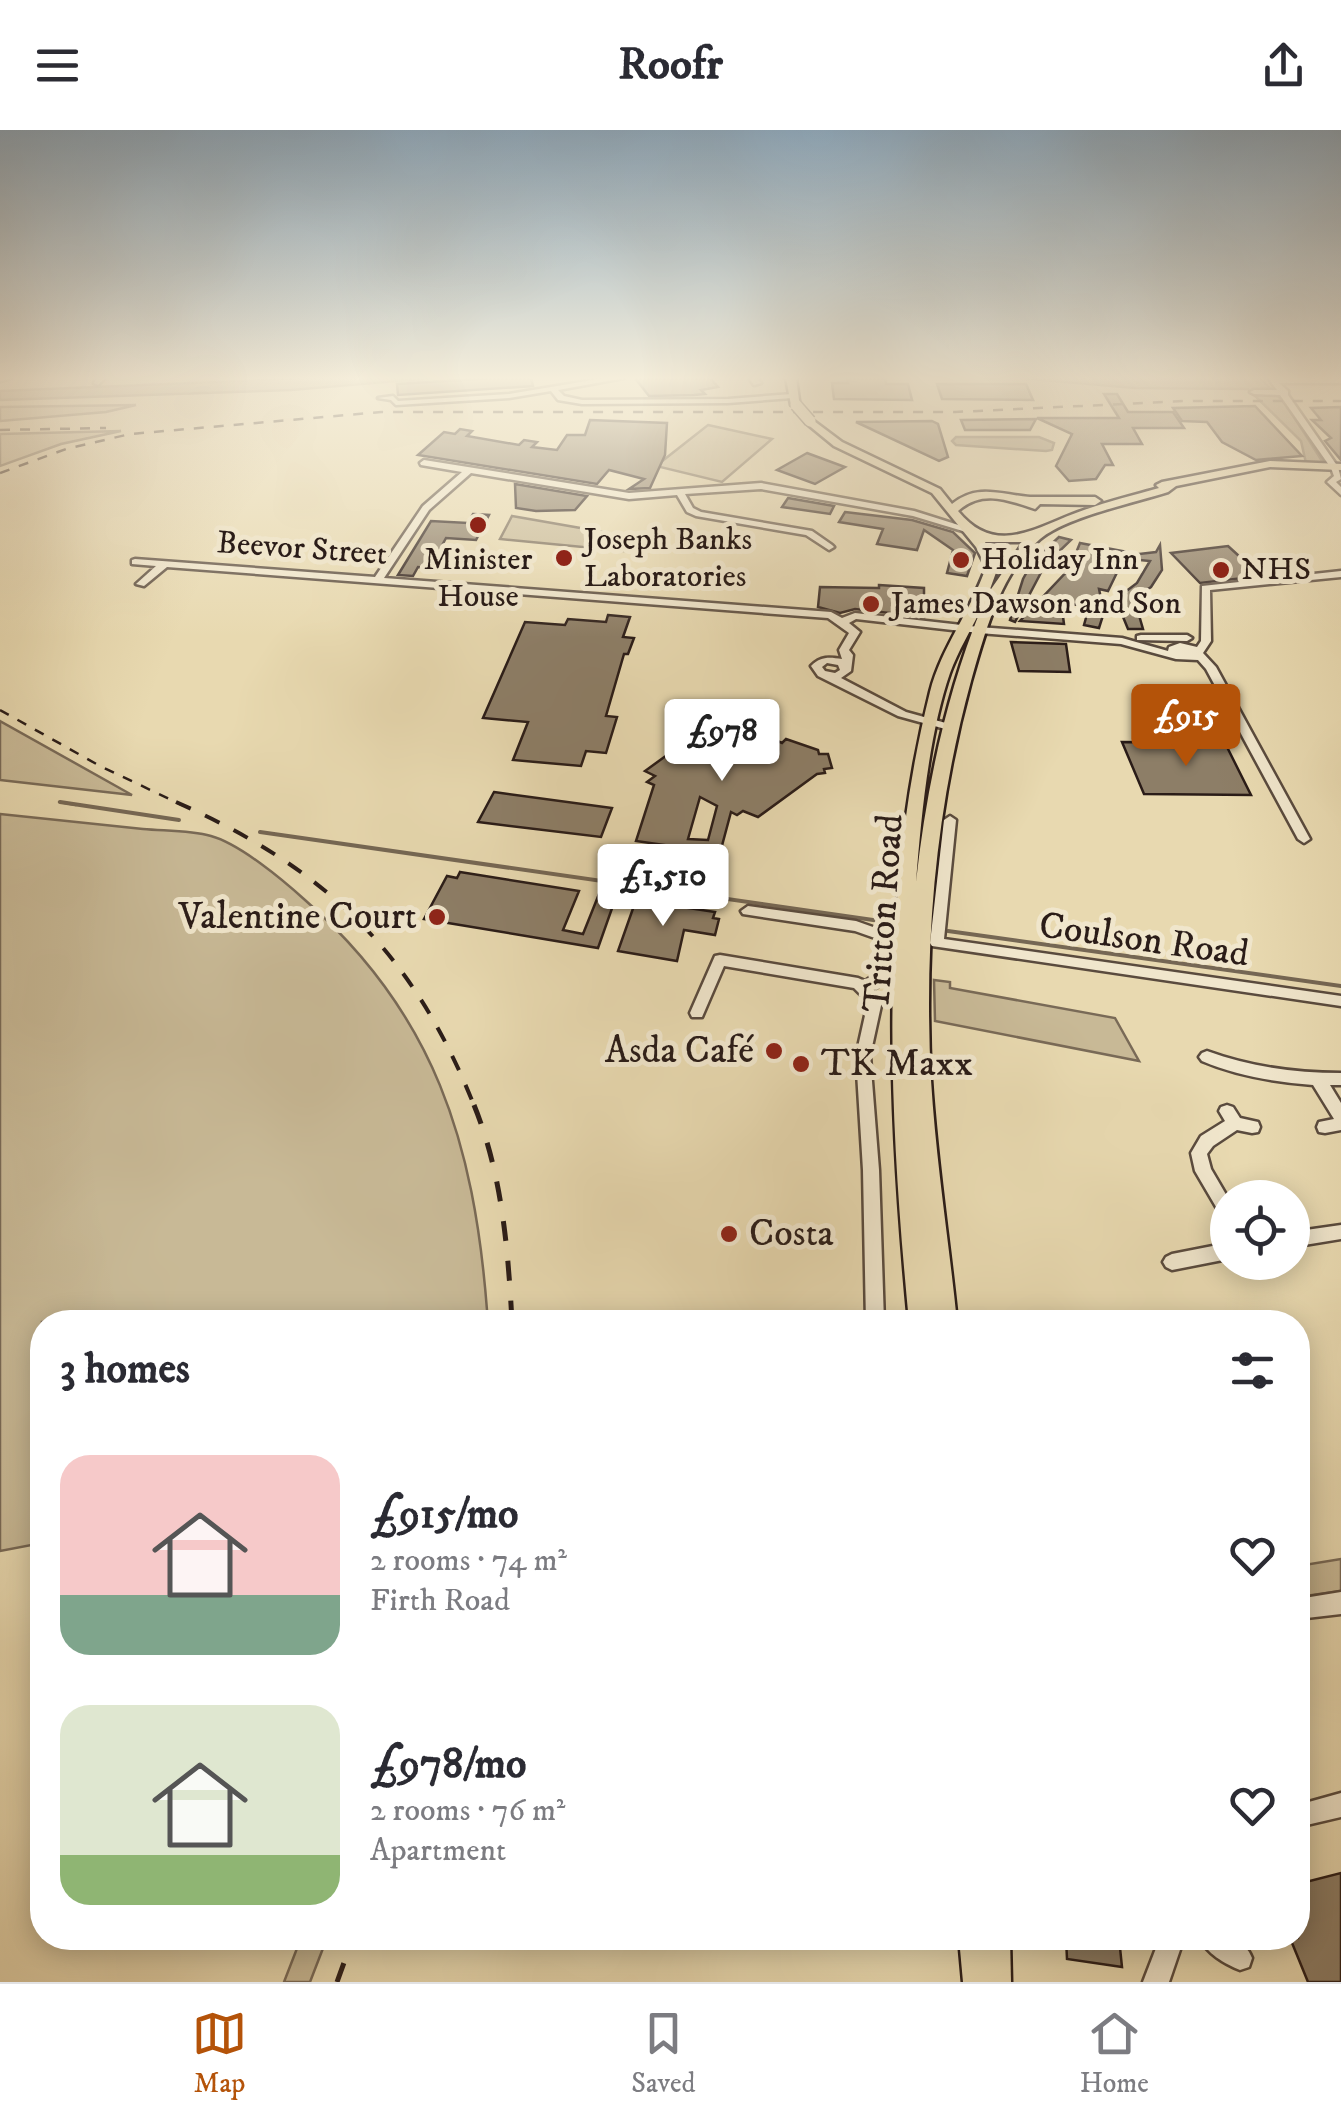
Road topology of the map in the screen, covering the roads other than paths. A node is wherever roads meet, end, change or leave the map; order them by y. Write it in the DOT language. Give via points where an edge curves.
graph roads {
  1 [pos="432,464"];
  2 [pos="882,464"];
  3 [pos="1296,464"];
  4 [pos="1304,464"];
  5 [pos="468,471"];
  6 [pos="1335,471"];
  7 [pos="903,474"];
  8 [pos="1171,484"];
  9 [pos="1341,492"];
  10 [pos="680,493"];
  11 [pos="985,494"];
  12 [pos="1022,500"];
  13 [pos="953,509"];
  14 [pos="914,514"];
  15 [pos="968,531"];
  16 [pos="1040,532"];
  17 [pos="828,547"];
  18 [pos="134,562"];
  19 [pos="165,564"];
  20 [pos="1341,574"];
  21 [pos="378,579"];
  22 [pos="142,584"];
  23 [pos="842,622"];
  24 [pos="971,628"];
  25 [pos="1202,636"];
  26 [pos="1144,642"];
  27 [pos="846,644"];
  28 [pos="1182,652"];
  29 [pos="1198,653"];
  30 [pos="825,660"];
  31 [pos="846,667"];
  32 [pos="1211,670"];
  33 [pos="828,676"];
  34 [pos="857,687"];
  35 [pos="891,707"];
  36 [pos="910,716"];
  37 [pos="941,720"];
  38 [pos="950,820"];
  39 [pos="1304,840"];
  40 [pos="748,911"];
  41 [pos="900,990"];
  42 [pos="870,995"];
  43 [pos="1338,1001"];
  44 [pos="697,1013"];
  45 [pos="1341,1016"];
  46 [pos="1203,1056"];
  47 [pos="1341,1079"];
  48 [pos="1318,1080"];
  49 [pos="1238,1120"];
  50 [pos="1336,1122"];
  51 [pos="1210,1182"];
  52 [pos="1341,1232"];
  53 [pos="1310,1237"];
  54 [pos="1210,1255"];
  55 [pos="1172,1262"];
  56 [pos="874,1310"];
  57 [pos="921,1310"];
  58 [pos="944,1310"];
  59 [pos="1341,1603"];
  60 [pos="1310,1608"];
  61 [pos="1341,1805"];
  62 [pos="1310,1813"];
  63 [pos="976,1950"];
  64 [pos="994,1950"];
  65 [pos="1168,1950"];
  66 [pos="1229,1950"];
  67 [pos="1240,1958"];
  68 [pos="980,1982"];
  69 [pos="994,1982"];
  70 [pos="1156,1982"];
  1 -- 5 [label="street"];
  2 -- 7 [label="main road, bridge"];
  3 -- 8 [label="main road"];
  4 -- 6 [label="main road"];
  5 -- 10 [label="street" via="600,494"];
  5 -- 21 [label="street" via="426,508"];
  6 -- 9 [label="street" via="1332,482"];
  7 -- 11 [label="main road"];
  7 -- 13 [label="main road"];
  8 -- 12 [label="main road" via="1094,501"];
  8 -- 16 [label="main road"];
  10 -- 14 [label="street" via="760,486"];
  10 -- 17 [label="street" via="699,514 809,533"];
  11 -- 12 [label="main road"];
  11 -- 13 [label="main road" via="962,499"];
  12 -- 16 [label="main road" via="1045,512 1048,521"];
  13 -- 14 [label="street"];
  13 -- 15 [label="main road"];
  14 -- 15 [label="street"];
  15 -- 16 [label="main road" via="1003,541"];
  15 -- 24 [label="main road, Tritton Road" via="992,568"];
  16 -- 24 [label="main road, Tritton Road" via="1011,563"];
  18 -- 19 [label="street, Beevor Street"];
  19 -- 21 [label="street, Beevor Street"];
  19 -- 22 [label="street"];
  20 -- 25 [label="street" via="1205,588"];
  21 -- 23 [label="street, Beevor Street"];
  23 -- 24 [label="street"];
  23 -- 27 [label="street"];
  24 -- 26 [label="street"];
  24 -- 37 [label="main road, Tritton Road" via="970,662"];
  24 -- 37 [label="main road, Tritton Road" via="942,674"];
  25 -- 26 [label="street"];
  25 -- 28 [label="street"];
  25 -- 29 [label="street" via="1206,641"];
  26 -- 28 [label="street"];
  27 -- 30 [label="street"];
  27 -- 31 [label="street"];
  28 -- 29 [label="street"];
  28 -- 32 [label="street"];
  29 -- 32 [label="street"];
  30 -- 31 [label="street"];
  30 -- 33 [label="street" via="816,668"];
  31 -- 33 [label="street" via="840,676"];
  31 -- 34 [label="street"];
  32 -- 39 [label="street"];
  33 -- 34 [label="street"];
  34 -- 35 [label="street"];
  35 -- 36 [label="street"];
  35 -- 37 [label="street"];
  36 -- 37 [label="main road"];
  37 -- 41 [label="main road, Tritton Road" via="918,793"];
  37 -- 58 [label="main road, Tritton Road" via="916,985"];
  38 -- 43 [label="street, Coulson Road" via="937,943"];
  40 -- 42 [label="street" via="856,926 896,940 894,969"];
  41 -- 42 [label="street"];
  41 -- 57 [label="main road, Tritton Road" via="903,1132"];
  42 -- 44 [label="street" via="858,983 720,960"];
  42 -- 56 [label="street" via="863,1056"];
  43 -- 45 [label="street"];
  46 -- 48 [label="street"];
  47 -- 48 [label="street"];
  48 -- 50 [label="street"];
  49 -- 51 [label="street" via="1198,1154"];
  52 -- 53 [label="street"];
  54 -- 55 [label="street"];
  59 -- 60 [label="street"];
  61 -- 62 [label="street"];
  63 -- 68 [label="main road"];
  64 -- 69 [label="main road"];
  65 -- 70 [label="street"];
  66 -- 67 [label="street"];
}
